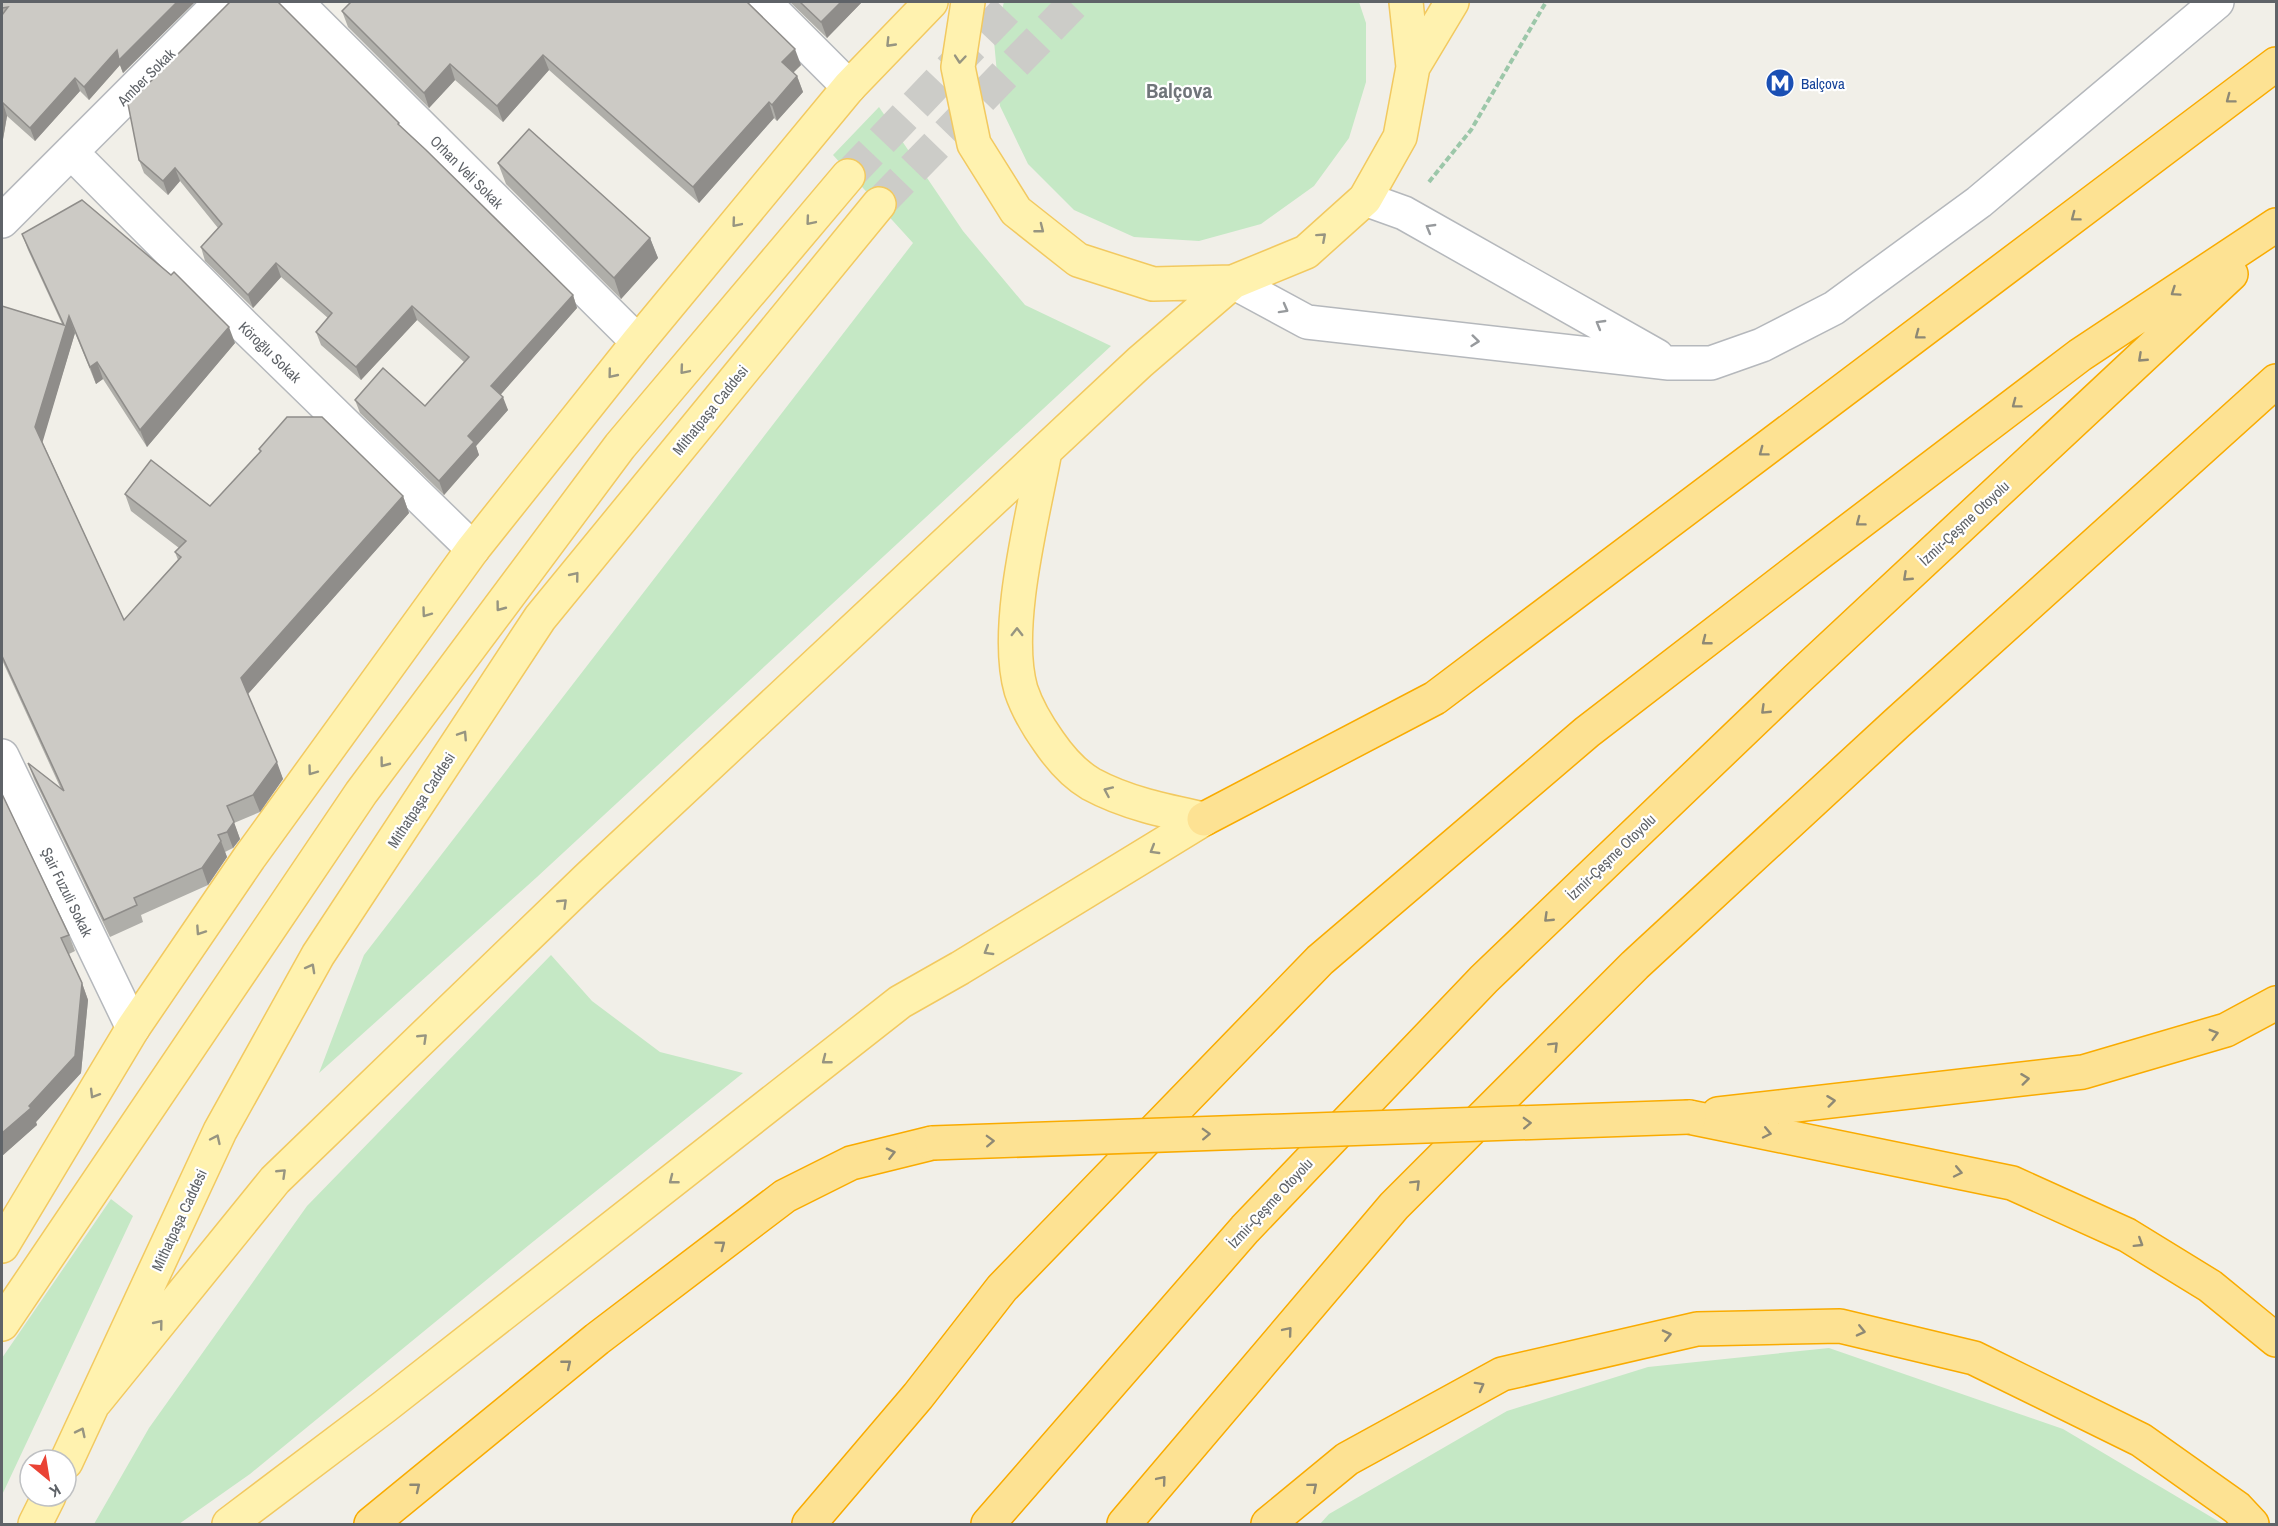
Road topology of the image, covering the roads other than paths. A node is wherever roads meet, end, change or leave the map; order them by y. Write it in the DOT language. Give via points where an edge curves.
graph roads {
  1 [pos="221,2"];
  2 [pos="296,2"];
  3 [pos="764,2"];
  4 [pos="931,2"];
  5 [pos="968,2"];
  6 [pos="1406,2"];
  7 [pos="1452,2"];
  8 [pos="2217,2"];
  9 [pos="2277,64"];
  10 [pos="1413,67"];
  11 [pos="849,87"];
  12 [pos="71,152"];
  13 [pos="848,176"];
  14 [pos="1365,199"];
  15 [pos="879,204"];
  16 [pos="2,220"];
  17 [pos="2277,225"];
  18 [pos="2277,232"];
  19 [pos="1233,282"];
  20 [pos="638,342"];
  21 [pos="1669,363"];
  22 [pos="2277,381"];
  23 [pos="1045,451"];
  24 [pos="473,549"];
  25 [pos="2,756"];
  26 [pos="1204,819"];
  27 [pos="2277,1003"];
  28 [pos="133,1028"];
  29 [pos="1689,1117"];
  30 [pos="12,1222"];
  31 [pos="2,1246"];
  32 [pos="2,1324"];
  33 [pos="2277,1340"];
  34 [pos="95,1402"];
  35 [pos="73,1448"];
  36 [pos="43,1508"];
  37 [pos="35,1524"];
  38 [pos="229,1524"];
  39 [pos="371,1524"];
  40 [pos="808,1524"];
  41 [pos="988,1524"];
  42 [pos="1124,1524"];
  43 [pos="1269,1524"];
  44 [pos="2252,1524"];
  1 -- 12 [label="street, Amber Sokak"];
  2 -- 20 [label="street, Orhan Veli Sokak"];
  3 -- 11 [label="street"];
  4 -- 11 [label="main road, one-way"];
  5 -- 19 [label="main road, one-way" via="958,67 974,144 1016,211 1078,260 1142,281"];
  6 -- 10 [label="main road"];
  7 -- 10 [label="main road"];
  8 -- 21 [label="street" via="1979,202 1834,308 1762,345 1711,363"];
  9 -- 26 [label="highway, one-way" via="1435,698"];
  10 -- 14 [label="main road" via="1400,137"];
  11 -- 20 [label="main road, one-way"];
  12 -- 16 [label="street, Amber Sokak"];
  12 -- 24 [label="street, Köroğlu Sokak"];
  13 -- 32 [label="main road, one-way" via="620,446 361,793"];
  19 -- 14 [label="main road, one-way" via="1306,252"];
  21 -- 14 [label="street, one-way" via="1404,213"];
  34 -- 15 [label="main road, Mithatpaşa Caddesi, one-way" via="220,1131 325,945 540,618"];
  17 -- 40 [label="highway, one-way" via="2080,356 1813,558 1587,732 1320,960 1002,1288 918,1396"];
  18 -- 41 [label="highway, İzmir-Çeşme Otoyolu, one-way" via="1797,679 1484,979 1245,1229"];
  19 -- 21 [label="street, one-way" via="1307,322"];
  19 -- 23 [label="main road"];
  20 -- 24 [label="main road, one-way"];
  42 -- 22 [label="highway, one-way" via="1394,1206 1618,982 1896,724"];
  26 -- 23 [label="main road, one-way" via="1139,804 1090,783 1054,749 1022,690 1017,625"];
  34 -- 23 [label="main road, one-way" via="275,1180 588,878"];
  24 -- 28 [label="main road, one-way" via="249,858"];
  25 -- 28 [label="street, Şair Fuzuli Sokak"];
  26 -- 38 [label="main road, one-way" via="900,1002"];
  29 -- 27 [label="highway, one-way" via="2083,1072 2226,1030"];
  28 -- 30 [label="main road, one-way"];
  29 -- 33 [label="highway, one-way" via="2012,1183 2127,1235 2210,1286"];
  39 -- 29 [label="highway, one-way, bridge" via="597,1339 785,1196 851,1163 932,1143"];
  30 -- 31 [label="main road"];
  35 -- 34 [label="main road, Mithatpaşa Caddesi, one-way"];
  36 -- 37 [label="main road"];
  43 -- 44 [label="highway, one-way" via="1347,1459 1502,1374 1697,1329 1840,1326 1974,1358 2141,1440 2237,1508"];
}
